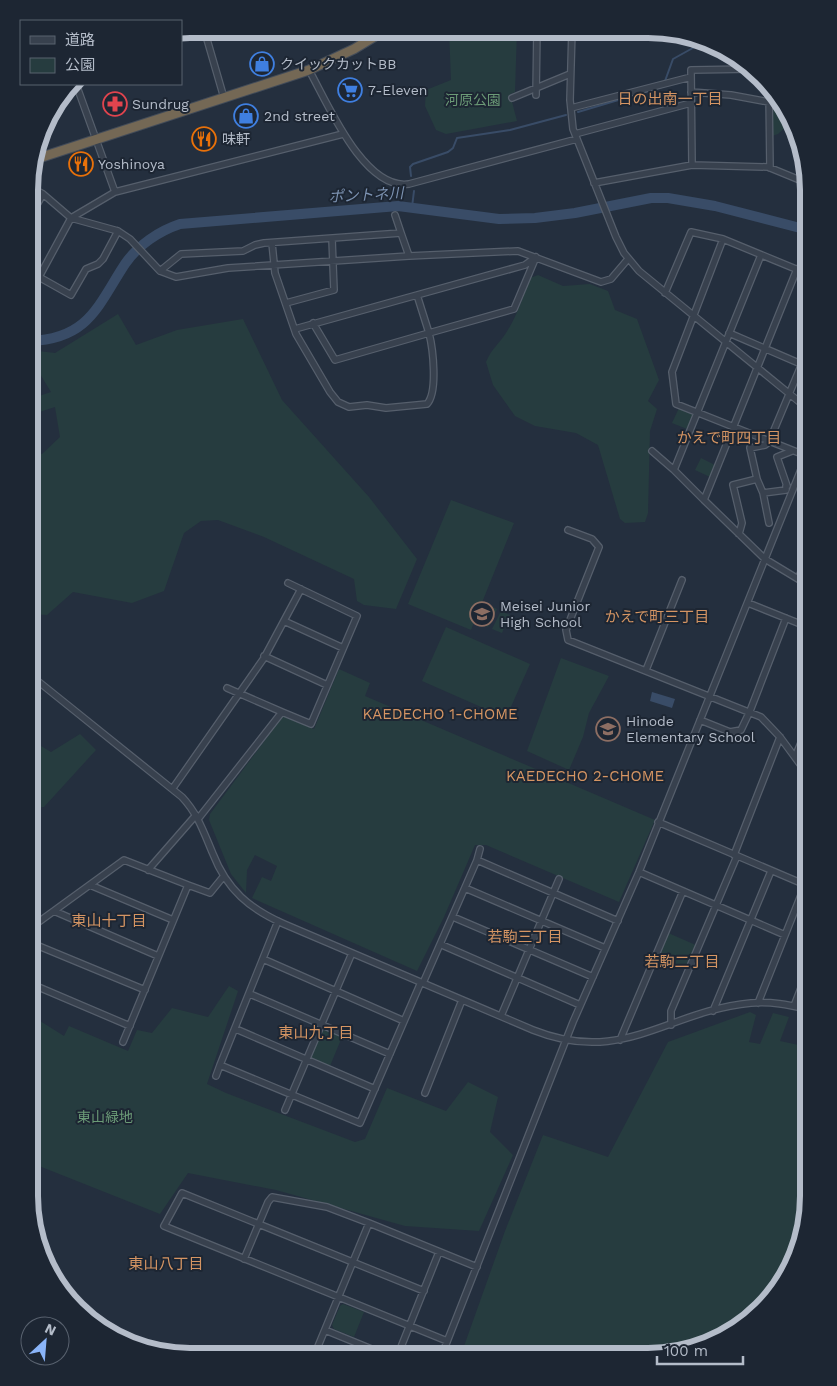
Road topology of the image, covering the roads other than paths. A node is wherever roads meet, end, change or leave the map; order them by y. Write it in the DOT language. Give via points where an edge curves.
graph roads {
  1 [pos="207,38"];
  2 [pos="372,38"];
  3 [pos="537,38"];
  4 [pos="572,38"];
  5 [pos="740,69"];
  6 [pos="309,70"];
  7 [pos="570,74"];
  8 [pos="691,77"];
  9 [pos="77,87"];
  10 [pos="536,92"];
  11 [pos="691,92"];
  12 [pos="224,98"];
  13 [pos="512,98"];
  14 [pos="769,99"];
  15 [pos="769,102"];
  16 [pos="691,103"];
  17 [pos="570,108"];
  18 [pos="343,134"];
  19 [pos="576,137"];
  20 [pos="97,140"];
  21 [pos="41,158"];
  22 [pos="692,165"];
  23 [pos="770,168"];
  24 [pos="799,180"];
  25 [pos="594,182"];
  26 [pos="38,191"];
  27 [pos="115,192"];
  28 [pos="43,194"];
  29 [pos="38,203"];
  30 [pos="394,215"];
  31 [pos="71,218"];
  32 [pos="118,231"];
  33 [pos="401,233"];
  34 [pos="332,239"];
  35 [pos="723,239"];
  36 [pos="272,243"];
  37 [pos="761,255"];
  38 [pos="409,256"];
  39 [pos="536,257"];
  40 [pos="628,259"];
  41 [pos="334,261"];
  42 [pos="274,266"];
  43 [pos="797,269"];
  44 [pos="800,270"];
  45 [pos="160,271"];
  46 [pos="39,277"];
  47 [pos="665,293"];
  48 [pos="417,295"];
  49 [pos="286,304"];
  50 [pos="693,315"];
  51 [pos="313,323"];
  52 [pos="295,329"];
  53 [pos="429,333"];
  54 [pos="729,333"];
  55 [pos="725,341"];
  56 [pos="766,348"];
  57 [pos="800,363"];
  58 [pos="757,368"];
  59 [pos="800,375"];
  60 [pos="790,394"];
  61 [pos="800,402"];
  62 [pos="697,413"];
  63 [pos="733,427"];
  64 [pos="769,442"];
  65 [pos="652,450"];
  66 [pos="792,451"];
  67 [pos="800,453"];
  68 [pos="674,470"];
  69 [pos="800,473"];
  70 [pos="757,479"];
  71 [pos="786,486"];
  72 [pos="793,490"];
  73 [pos="763,493"];
  74 [pos="704,500"];
  75 [pos="769,523"];
  76 [pos="568,530"];
  77 [pos="739,534"];
  78 [pos="765,559"];
  79 [pos="800,575"];
  80 [pos="798,579"];
  81 [pos="682,580"];
  82 [pos="288,583"];
  83 [pos="301,589"];
  84 [pos="748,603"];
  85 [pos="786,618"];
  86 [pos="284,621"];
  87 [pos="800,624"];
  88 [pos="343,648"];
  89 [pos="264,656"];
  90 [pos="646,670"];
  91 [pos="38,681"];
  92 [pos="327,685"];
  93 [pos="227,688"];
  94 [pos="239,693"];
  95 [pos="710,695"];
  96 [pos="750,711"];
  97 [pos="282,712"];
  98 [pos="700,720"];
  99 [pos="780,737"];
  100 [pos="799,746"];
  101 [pos="795,757"];
  102 [pos="799,763"];
  103 [pos="172,788"];
  104 [pos="197,817"];
  105 [pos="658,822"];
  106 [pos="480,849"];
  107 [pos="735,855"];
  108 [pos="477,860"];
  109 [pos="148,870"];
  110 [pos="771,871"];
  111 [pos="638,872"];
  112 [pos="223,876"];
  113 [pos="560,879"];
  114 [pos="799,881"];
  115 [pos="90,885"];
  116 [pos="188,885"];
  117 [pos="465,888"];
  118 [pos="682,891"];
  119 [pos="554,893"];
  120 [pos="799,901"];
  121 [pos="716,906"];
  122 [pos="54,911"];
  123 [pos="453,917"];
  124 [pos="173,920"];
  125 [pos="542,920"];
  126 [pos="278,921"];
  127 [pos="618,921"];
  128 [pos="750,921"];
  129 [pos="38,923"];
  130 [pos="784,935"];
  131 [pos="442,945"];
  132 [pos="38,946"];
  133 [pos="605,948"];
  134 [pos="530,949"];
  135 [pos="352,953"];
  136 [pos="158,956"];
  137 [pos="263,959"];
  138 [pos="593,977"];
  139 [pos="517,978"];
  140 [pos="422,983"];
  141 [pos="38,987"];
  142 [pos="145,990"];
  143 [pos="336,991"];
  144 [pos="799,993"];
  145 [pos="250,994"];
  146 [pos="462,1000"];
  147 [pos="758,1003"];
  148 [pos="580,1005"];
  149 [pos="794,1006"];
  150 [pos="799,1007"];
  151 [pos="713,1011"];
  152 [pos="501,1016"];
  153 [pos="404,1021"];
  154 [pos="321,1025"];
  155 [pos="670,1025"];
  156 [pos="130,1026"];
  157 [pos="236,1029"];
  158 [pos="566,1040"];
  159 [pos="620,1040"];
  160 [pos="123,1042"];
  161 [pos="390,1054"];
  162 [pos="306,1059"];
  163 [pos="220,1065"];
  164 [pos="216,1076"];
  165 [pos="375,1089"];
  166 [pos="425,1093"];
  167 [pos="292,1094"];
  168 [pos="285,1110"];
  169 [pos="258,1224"];
  170 [pos="368,1224"];
  171 [pos="439,1252"];
  172 [pos="244,1259"];
  173 [pos="352,1262"];
  174 [pos="477,1267"];
  175 [pos="424,1291"];
  176 [pos="338,1297"];
  177 [pos="410,1326"];
  178 [pos="325,1330"];
  179 [pos="447,1341"];
  180 [pos="317,1348"];
  181 [pos="371,1348"];
  182 [pos="401,1348"];
  183 [pos="444,1348"];
  1 -- 12 [label="street"];
  2 -- 6 [label="highway"];
  3 -- 10 [label="street"];
  4 -- 7 [label="street"];
  5 -- 8 [label="street" via="691,70"];
  6 -- 12 [label="highway"];
  6 -- 18 [label="street"];
  7 -- 10 [label="street"];
  7 -- 17 [label="street"];
  8 -- 11 [label="street"];
  8 -- 17 [label="street"];
  9 -- 20 [label="street"];
  10 -- 13 [label="street"];
  11 -- 15 [label="street"];
  11 -- 16 [label="street"];
  12 -- 20 [label="highway"];
  14 -- 15 [label="street"];
  15 -- 23 [label="street"];
  16 -- 19 [label="street"];
  16 -- 22 [label="street"];
  17 -- 19 [label="street"];
  18 -- 19 [label="street" via="356,152 385,180 401,185"];
  18 -- 27 [label="street"];
  19 -- 25 [label="street"];
  20 -- 21 [label="highway"];
  20 -- 27 [label="street"];
  22 -- 23 [label="street"];
  22 -- 25 [label="street"];
  23 -- 24 [label="street"];
  25 -- 40 [label="street"];
  26 -- 28 [label="street"];
  27 -- 31 [label="street"];
  28 -- 29 [label="street"];
  28 -- 31 [label="street"];
  30 -- 33 [label="street"];
  31 -- 32 [label="street"];
  31 -- 46 [label="street"];
  32 -- 45 [label="street"];
  32 -- 46 [label="street" via="102,259 86,270 71,295"];
  33 -- 34 [label="street"];
  33 -- 38 [label="street"];
  34 -- 36 [label="street"];
  34 -- 41 [label="street"];
  35 -- 37 [label="street"];
  35 -- 47 [label="street" via="691,232"];
  35 -- 50 [label="street"];
  36 -- 42 [label="street"];
  36 -- 45 [label="street" via="255,245 243,251 181,254"];
  37 -- 43 [label="street"];
  37 -- 54 [label="street"];
  38 -- 39 [label="street" via="513,250"];
  38 -- 41 [label="street"];
  39 -- 40 [label="street" via="601,282 612,279"];
  39 -- 48 [label="street" via="525,265"];
  39 -- 53 [label="street" via="514,309"];
  40 -- 47 [label="street"];
  41 -- 42 [label="street"];
  41 -- 49 [label="street" via="334,290"];
  42 -- 45 [label="street" via="214,269 176,277"];
  42 -- 49 [label="street"];
  43 -- 44 [label="street"];
  43 -- 56 [label="street"];
  47 -- 50 [label="street"];
  48 -- 51 [label="street"];
  48 -- 53 [label="street"];
  49 -- 52 [label="street"];
  50 -- 55 [label="street"];
  50 -- 62 [label="street" via="672,372 676,404"];
  51 -- 52 [label="street"];
  51 -- 53 [label="street" via="335,360"];
  52 -- 53 [label="street" via="330,392 338,402 349,407 426,404 429,401 433,356"];
  54 -- 55 [label="street"];
  54 -- 56 [label="street"];
  55 -- 58 [label="street"];
  55 -- 62 [label="street"];
  56 -- 57 [label="street"];
  56 -- 58 [label="street"];
  58 -- 60 [label="street"];
  58 -- 63 [label="street"];
  59 -- 60 [label="street"];
  60 -- 61 [label="street"];
  60 -- 64 [label="street"];
  62 -- 63 [label="street"];
  62 -- 68 [label="street"];
  63 -- 64 [label="street"];
  63 -- 74 [label="street"];
  64 -- 66 [label="street"];
  64 -- 70 [label="street" via="750,448"];
  65 -- 68 [label="street"];
  66 -- 67 [label="street"];
  66 -- 71 [label="street" via="777,456"];
  68 -- 74 [label="street"];
  69 -- 72 [label="street"];
  70 -- 73 [label="street"];
  70 -- 77 [label="street" via="733,485 742,523"];
  71 -- 72 [label="street"];
  71 -- 73 [label="street" via="786,490"];
  72 -- 78 [label="street"];
  73 -- 75 [label="street"];
  74 -- 77 [label="street"];
  76 -- 90 [label="street" via="592,539 599,547 566,637"];
  77 -- 78 [label="street"];
  78 -- 80 [label="street"];
  78 -- 84 [label="street"];
  79 -- 80 [label="street"];
  81 -- 90 [label="street"];
  82 -- 83 [label="street"];
  83 -- 86 [label="street"];
  83 -- 88 [label="street" via="357,616"];
  84 -- 85 [label="street"];
  84 -- 95 [label="street"];
  85 -- 87 [label="street"];
  85 -- 96 [label="street"];
  86 -- 88 [label="street"];
  86 -- 89 [label="street"];
  88 -- 92 [label="street"];
  89 -- 92 [label="street"];
  89 -- 94 [label="street"];
  90 -- 95 [label="street"];
  91 -- 103 [label="street"];
  92 -- 97 [label="street" via="310,724"];
  93 -- 94 [label="street"];
  94 -- 97 [label="street"];
  94 -- 103 [label="street"];
  95 -- 96 [label="street"];
  95 -- 98 [label="street"];
  96 -- 98 [label="street" via="740,730 734,732"];
  96 -- 99 [label="street" via="766,721"];
  97 -- 104 [label="street"];
  98 -- 105 [label="street"];
  99 -- 101 [label="street"];
  99 -- 107 [label="street"];
  100 -- 101 [label="street"];
  101 -- 102 [label="street"];
  103 -- 104 [label="street"];
  104 -- 109 [label="street"];
  104 -- 112 [label="street"];
  105 -- 107 [label="street"];
  105 -- 111 [label="street"];
  106 -- 108 [label="street"];
  107 -- 110 [label="street"];
  107 -- 121 [label="street"];
  108 -- 117 [label="street"];
  108 -- 119 [label="street"];
  109 -- 115 [label="street" via="124,860"];
  109 -- 116 [label="street"];
  110 -- 114 [label="street"];
  110 -- 128 [label="street"];
  111 -- 118 [label="street"];
  111 -- 127 [label="street"];
  112 -- 116 [label="street" via="210,893"];
  112 -- 126 [label="street" via="243,900"];
  113 -- 119 [label="street"];
  115 -- 122 [label="street"];
  115 -- 124 [label="street"];
  116 -- 124 [label="street"];
  117 -- 123 [label="street"];
  117 -- 125 [label="street"];
  118 -- 121 [label="street"];
  118 -- 159 [label="street"];
  119 -- 125 [label="street"];
  119 -- 127 [label="street"];
  120 -- 130 [label="street"];
  121 -- 128 [label="street"];
  121 -- 155 [label="street" via="671,1011"];
  122 -- 129 [label="street"];
  122 -- 136 [label="street"];
  123 -- 131 [label="street"];
  123 -- 134 [label="street"];
  124 -- 136 [label="street"];
  125 -- 133 [label="street"];
  125 -- 134 [label="street"];
  126 -- 135 [label="street"];
  126 -- 137 [label="street"];
  127 -- 133 [label="street"];
  128 -- 130 [label="street"];
  128 -- 151 [label="street"];
  130 -- 147 [label="street"];
  131 -- 139 [label="street"];
  131 -- 140 [label="street"];
  132 -- 142 [label="street"];
  133 -- 138 [label="street"];
  134 -- 138 [label="street"];
  134 -- 139 [label="street"];
  135 -- 140 [label="street"];
  135 -- 143 [label="street"];
  136 -- 142 [label="street"];
  137 -- 143 [label="street"];
  137 -- 145 [label="street"];
  138 -- 148 [label="street"];
  139 -- 148 [label="street"];
  139 -- 152 [label="street"];
  140 -- 146 [label="street"];
  140 -- 153 [label="street"];
  141 -- 156 [label="street"];
  142 -- 156 [label="street"];
  143 -- 153 [label="street"];
  143 -- 154 [label="street"];
  144 -- 149 [label="street"];
  145 -- 154 [label="street"];
  145 -- 157 [label="street"];
  146 -- 152 [label="street"];
  146 -- 166 [label="street"];
  147 -- 149 [label="street"];
  147 -- 151 [label="street"];
  148 -- 158 [label="street"];
  149 -- 150 [label="street"];
  151 -- 155 [label="street"];
  152 -- 158 [label="street" via="547,1036"];
  153 -- 161 [label="street"];
  154 -- 161 [label="street"];
  154 -- 162 [label="street"];
  155 -- 159 [label="street"];
  156 -- 160 [label="street"];
  157 -- 162 [label="street"];
  157 -- 163 [label="street"];
  158 -- 159 [label="street" via="591,1044"];
  158 -- 174 [label="street"];
  161 -- 165 [label="street"];
  162 -- 165 [label="street"];
  162 -- 167 [label="street"];
  163 -- 164 [label="street"];
  163 -- 167 [label="street"];
  165 -- 167 [label="street" via="360,1123"];
  167 -- 168 [label="street"];
  169 -- 170 [label="street" via="270,1199 275,1196 336,1210"];
  169 -- 172 [label="street"];
  169 -- 172 [label="street" via="182,1193 164,1226"];
  169 -- 173 [label="street"];
  170 -- 171 [label="street"];
  170 -- 173 [label="street"];
  171 -- 174 [label="street"];
  171 -- 175 [label="street"];
  172 -- 176 [label="street"];
  173 -- 175 [label="street"];
  173 -- 176 [label="street"];
  174 -- 179 [label="street"];
  175 -- 177 [label="street"];
  176 -- 177 [label="street"];
  176 -- 178 [label="street"];
  177 -- 179 [label="street"];
  177 -- 182 [label="street"];
  178 -- 180 [label="street"];
  178 -- 181 [label="street"];
  179 -- 183 [label="street"];
}
